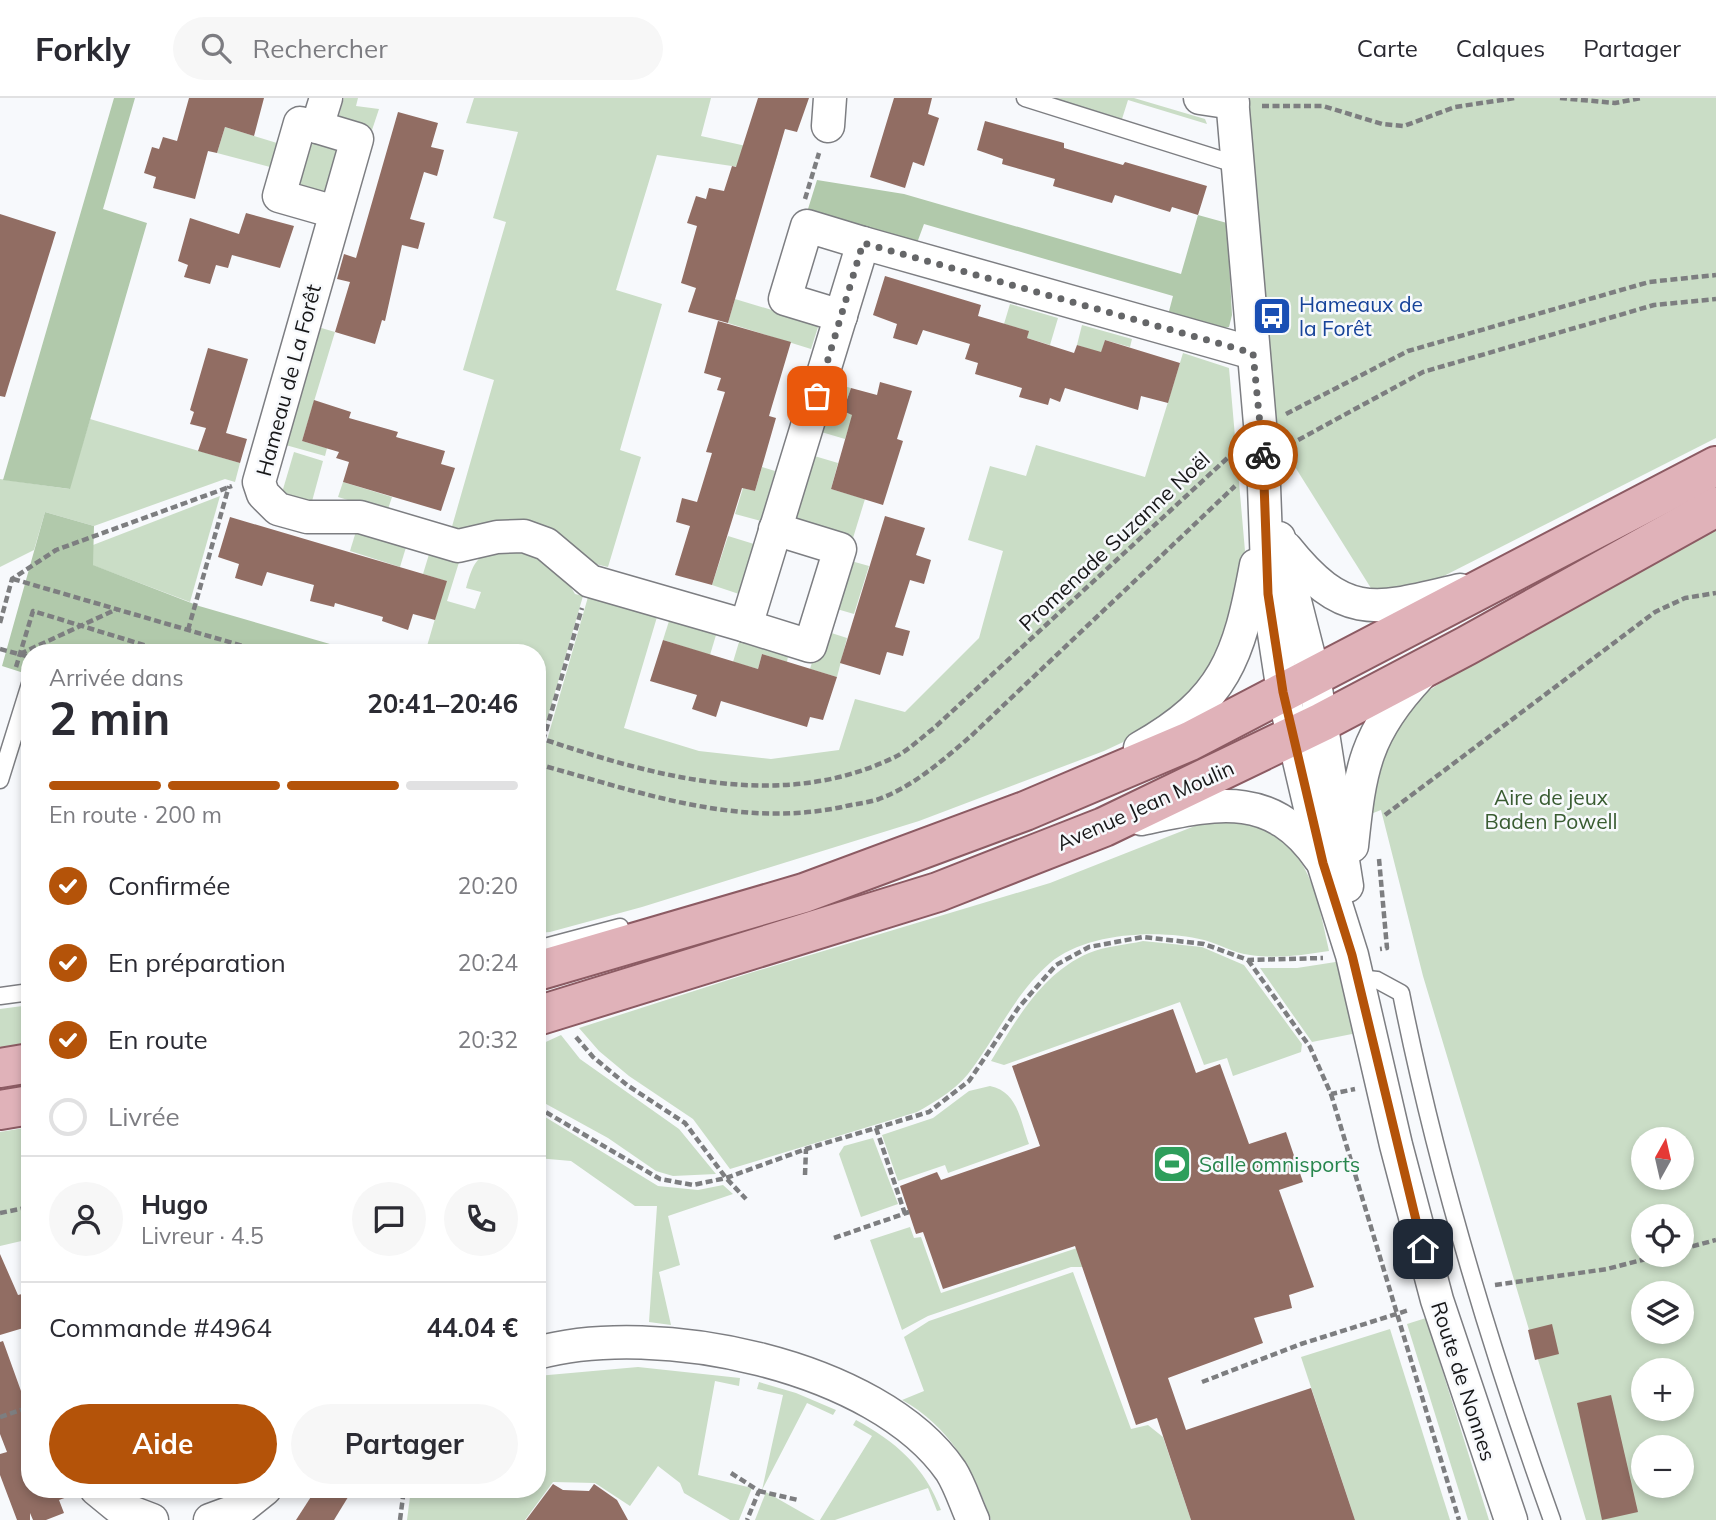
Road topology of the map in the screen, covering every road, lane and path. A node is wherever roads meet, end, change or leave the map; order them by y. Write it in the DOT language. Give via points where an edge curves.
graph roads {
  1 [pos="1025,98"];
  2 [pos="1200,98"];
  3 [pos="1516,98"];
  4 [pos="1560,98"];
  5 [pos="1641,98"];
  6 [pos="1233,101"];
  7 [pos="321,112"];
  8 [pos="829,112"];
  9 [pos="1238,165"];
  10 [pos="335,212"];
  11 [pos="807,226"];
  12 [pos="863,243"];
  13 [pos="1716,275"];
  14 [pos="1716,299"];
  15 [pos="841,316"];
  16 [pos="1253,353"];
  17 [pos="1260,427"];
  18 [pos="1263,459"];
  19 [pos="1716,466"];
  20 [pos="229,485"];
  21 [pos="263,494"];
  22 [pos="1266,497"];
  23 [pos="1716,507"];
  24 [pos="775,529"];
  25 [pos="1280,540"];
  26 [pos="1505,578"];
  27 [pos="12,579"];
  28 [pos="590,581"];
  29 [pos="1716,593"];
  30 [pos="117,609"];
  31 [pos="33,611"];
  32 [pos="0,623"];
  33 [pos="81,626"];
  34 [pos="746,626"];
  35 [pos="188,630"];
  36 [pos="41,644"];
  37 [pos="140,644"];
  38 [pos="236,644"];
  39 [pos="0,649"];
  40 [pos="19,654"];
  41 [pos="1429,666"];
  42 [pos="1299,684"];
  43 [pos="21,713"];
  44 [pos="1308,729"];
  45 [pos="546,733"];
  46 [pos="546,741"];
  47 [pos="546,766"];
  48 [pos="0,780"];
  49 [pos="1025,811"];
  50 [pos="1377,821"];
  51 [pos="1104,827"];
  52 [pos="1379,848"];
  53 [pos="1323,863"];
  54 [pos="1348,889"];
  55 [pos="804,893"];
  56 [pos="709,904"];
  57 [pos="643,921"];
  58 [pos="546,947"];
  59 [pos="1248,960"];
  60 [pos="1355,967"];
  61 [pos="546,968"];
  62 [pos="21,993"];
  63 [pos="0,996"];
  64 [pos="546,1014"];
  65 [pos="21,1064"];
  66 [pos="0,1068"];
  67 [pos="1381,1084"];
  68 [pos="1331,1094"];
  69 [pos="21,1106"];
  70 [pos="0,1110"];
  71 [pos="546,1112"];
  72 [pos="876,1128"];
  73 [pos="806,1149"];
  74 [pos="805,1175"];
  75 [pos="726,1178"];
  76 [pos="746,1199"];
  77 [pos="21,1209"];
  78 [pos="0,1213"];
  79 [pos="834,1238"];
  80 [pos="1716,1240"];
  81 [pos="1694,1246"];
  82 [pos="546,1352"];
  83 [pos="21,1410"];
  84 [pos="0,1417"];
  85 [pos="731,1473"];
  86 [pos="759,1491"];
  87 [pos="107,1498"];
  88 [pos="254,1498"];
  89 [pos="403,1498"];
  90 [pos="798,1500"];
  91 [pos="152,1520"];
  92 [pos="210,1520"];
  93 [pos="400,1520"];
  94 [pos="747,1520"];
  95 [pos="973,1520"];
  96 [pos="1459,1520"];
  97 [pos="1511,1520"];
  98 [pos="1552,1520"];
  1 -- 9 [label="lane"];
  2 -- 6 [label="street"];
  3 -- 6 [label="path" via="1455,107 1404,126 1323,106 1276,107"];
  4 -- 5 [label="path" via="1615,103"];
  6 -- 9 [label="street"];
  7 -- 10 [label="street, Hameau de La Forêt" via="357,139"];
  7 -- 10 [label="street, Hameau de La Forêt" via="300,123 279,196"];
  8 -- 11 [label="path" via="802,208"];
  9 -- 16 [label="street"];
  10 -- 21 [label="street, Hameau de La Forêt" via="258,481"];
  11 -- 12 [label="street"];
  11 -- 15 [label="street" via="785,299"];
  12 -- 15 [label="street"];
  12 -- 16 [label="street"];
  13 -- 17 [label="path, Promenade Suzanne Noël" via="1649,282 1408,351"];
  14 -- 18 [label="path" via="1654,305 1423,372"];
  15 -- 24 [label="street"];
  16 -- 17 [label="street"];
  17 -- 18 [label="street"];
  17 -- 46 [label="path, Promenade Suzanne Noël" via="985,682 898,756 848,776 801,785 746,787 681,778"];
  18 -- 22 [label="street"];
  18 -- 47 [label="path" via="971,736 929,772 878,799 814,812 760,815 697,808"];
  19 -- 26 [label="main road, Avenue Jean Moulin"];
  20 -- 21 [label="path"];
  20 -- 27 [label="path" via="56,551"];
  20 -- 35 [label="path"];
  21 -- 28 [label="street, Hameau de La Forêt" via="278,509 307,517 360,517 458,546 497,537 524,537 546,544"];
  22 -- 25 [label="street"];
  22 -- 42 [label="street" via="1268,594"];
  22 -- 49 [label="street" via="1245,617 1225,675 1207,700 1183,722"];
  23 -- 41 [label="main road, Avenue Jean Moulin"];
  24 -- 34 [label="street"];
  24 -- 34 [label="street, Hameau de La Forêt" via="840,549 810,646"];
  25 -- 26 [label="street" via="1312,580 1342,598 1370,606 1396,605"];
  25 -- 42 [label="street"];
  26 -- 42 [label="main road, Avenue Jean Moulin"];
  27 -- 30 [label="path"];
  27 -- 32 [label="path"];
  28 -- 34 [label="street, Hameau de La Forêt"];
  28 -- 45 [label="path"];
  29 -- 50 [label="path" via="1685,597 1655,612"];
  30 -- 33 [label="path"];
  30 -- 35 [label="path"];
  31 -- 33 [label="path"];
  33 -- 36 [label="path"];
  33 -- 37 [label="path"];
  35 -- 38 [label="path"];
  39 -- 40 [label="path"];
  41 -- 44 [label="main road, Avenue Jean Moulin"];
  41 -- 54 [label="street, Route de Nonnes" via="1394,703 1367,753 1358,786"];
  42 -- 44 [label="street"];
  42 -- 49 [label="main road, Avenue Jean Moulin" via="1190,741"];
  43 -- 48 [label="lane"];
  44 -- 51 [label="main road, Avenue Jean Moulin"];
  44 -- 53 [label="street, Route de Nonnes"];
  44 -- 54 [label="street, Route de Nonnes"];
  49 -- 55 [label="main road, Avenue Jean Moulin"];
  51 -- 53 [label="street" via="1208,805 1250,807 1290,824 1306,837"];
  51 -- 64 [label="main road, Avenue Jean Moulin" via="938,892"];
  52 -- 60 [label="path" via="1387,948"];
  53 -- 60 [label="street, Route de Nonnes"];
  54 -- 60 [label="street, Route de Nonnes"];
  55 -- 56 [label="lane" via="735,896"];
  55 -- 61 [label="main road, Avenue Jean Moulin"];
  57 -- 58 [label="lane"];
  59 -- 60 [label="path"];
  59 -- 68 [label="path" via="1310,1047"];
  59 -- 72 [label="path" via="1203,944 1143,937 1089,947 1056,965 969,1082 929,1112"];
  60 -- 67 [label="street, Route de Nonnes"];
  60 -- 98 [label="lane" via="1401,993 1461,1239"];
  62 -- 63 [label="lane"];
  64 -- 75 [label="path" via="627,1085 685,1123"];
  65 -- 66 [label="main road"];
  67 -- 68 [label="path"];
  67 -- 97 [label="street, Route de Nonnes" via="1450,1345"];
  68 -- 96 [label="path"];
  69 -- 70 [label="main road"];
  71 -- 75 [label="path" via="660,1179 693,1185"];
  72 -- 73 [label="path"];
  72 -- 79 [label="path" via="907,1213"];
  73 -- 74 [label="path"];
  73 -- 75 [label="path"];
  75 -- 76 [label="path"];
  77 -- 78 [label="path"];
  80 -- 81 [label="path"];
  82 -- 95 [label="street" via="605,1342 666,1342 775,1363 880,1409 919,1438 951,1471"];
  83 -- 84 [label="path"];
  85 -- 86 [label="path"];
  86 -- 90 [label="path"];
  86 -- 94 [label="path"];
  87 -- 91 [label="street"];
  88 -- 92 [label="street" via="240,1509"];
  89 -- 93 [label="path"];
}
